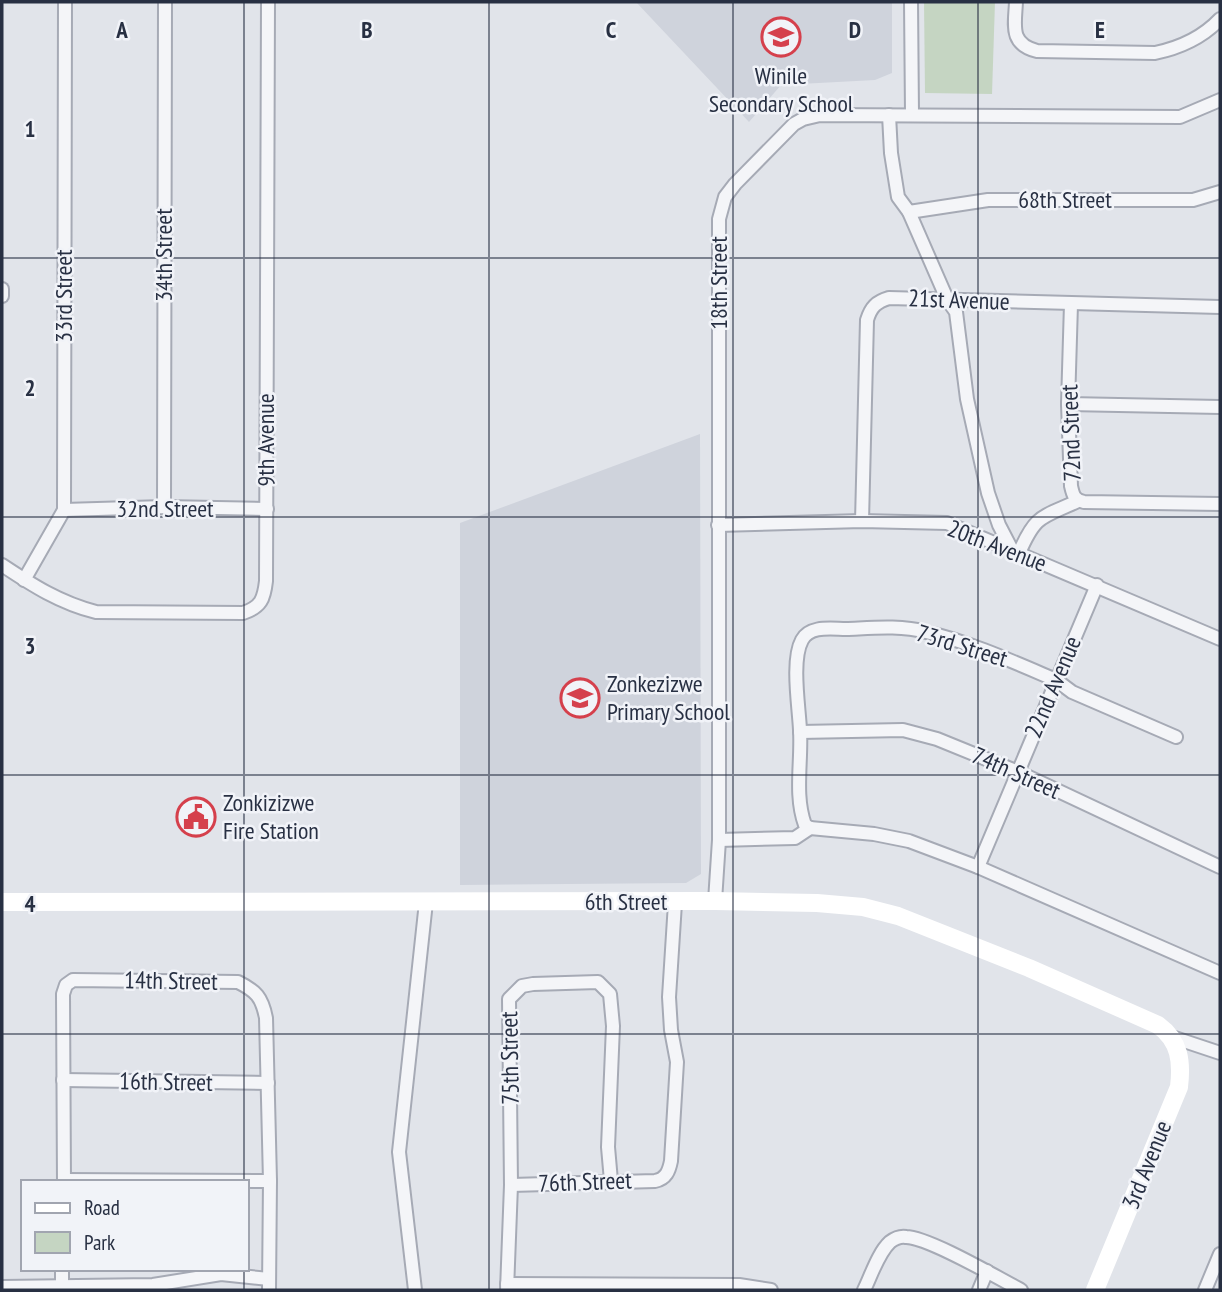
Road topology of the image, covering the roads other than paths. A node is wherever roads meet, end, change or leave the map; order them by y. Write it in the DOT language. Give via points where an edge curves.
graph roads {
  1 [pos="65,2"];
  2 [pos="165,2"];
  3 [pos="268,2"];
  4 [pos="911,2"];
  5 [pos="1016,2"];
  6 [pos="1220,19"];
  7 [pos="1220,100"];
  8 [pos="912,114"];
  9 [pos="890,115"];
  10 [pos="1220,192"];
  11 [pos="909,212"];
  12 [pos="2,289"];
  13 [pos="2,296"];
  14 [pos="947,299"];
  15 [pos="1071,304"];
  16 [pos="1220,307"];
  17 [pos="1068,404"];
  18 [pos="1220,407"];
  19 [pos="1078,501"];
  20 [pos="1220,504"];
  21 [pos="164,507"];
  22 [pos="267,509"];
  23 [pos="64,510"];
  24 [pos="862,521"];
  25 [pos="718,525"];
  26 [pos="1015,552"];
  27 [pos="2,565"];
  28 [pos="24,580"];
  29 [pos="1097,585"];
  30 [pos="1220,639"];
  31 [pos="1056,680"];
  32 [pos="800,732"];
  33 [pos="1176,737"];
  34 [pos="1018,772"];
  35 [pos="810,828"];
  36 [pos="719,840"];
  37 [pos="978,867"];
  38 [pos="1220,867"];
  39 [pos="715,901"];
  40 [pos="2,902"];
  41 [pos="426,902"];
  42 [pos="675,903"];
  43 [pos="1220,973"];
  44 [pos="1172,1037"];
  45 [pos="1220,1053"];
  46 [pos="63,1080"];
  47 [pos="268,1083"];
  48 [pos="64,1180"];
  49 [pos="248,1181"];
  50 [pos="270,1181"];
  51 [pos="611,1181"];
  52 [pos="511,1185"];
  53 [pos="1220,1254"];
  54 [pos="62,1271"];
  55 [pos="987,1271"];
  56 [pos="62,1285"];
  57 [pos="269,1285"];
  58 [pos="2,1287"];
  59 [pos="508,1287"];
  60 [pos="157,1288"];
  61 [pos="415,1290"];
  62 [pos="771,1290"];
  63 [pos="863,1290"];
  64 [pos="979,1290"];
  65 [pos="1021,1290"];
  66 [pos="1095,1290"];
  67 [pos="1205,1290"];
  1 -- 23 [label="street, 33rd Street"];
  2 -- 21 [label="street, 34th Street"];
  3 -- 22 [label="street, 9th Avenue"];
  4 -- 8 [label="street"];
  5 -- 6 [label="street" via="1016,35 1026,48 1037,51 1155,53 1184,44"];
  7 -- 8 [label="street, 18th Street" via="1180,117"];
  8 -- 9 [label="street, 18th Street"];
  9 -- 11 [label="street" via="898,197"];
  9 -- 25 [label="street, 18th Street" via="803,119 784,133 725,197 719,219"];
  10 -- 11 [label="street, 68th Street" via="1193,200 988,200"];
  11 -- 14 [label="street"];
  12 -- 13 [label="street"];
  14 -- 15 [label="street, 21st Avenue"];
  14 -- 24 [label="street, 21st Avenue" via="889,298 870,311"];
  14 -- 26 [label="street" via="956,312 967,399 990,500"];
  15 -- 16 [label="street, 21st Avenue"];
  15 -- 17 [label="street, 72nd Street"];
  17 -- 18 [label="street"];
  17 -- 19 [label="street, 72nd Street" via="1071,486"];
  19 -- 20 [label="street, 72nd Street"];
  19 -- 26 [label="street" via="1037,519"];
  21 -- 22 [label="street, 32nd Street"];
  21 -- 23 [label="street, 32nd Street"];
  22 -- 28 [label="street, 9th Avenue" via="266,581 261,603 254,609 96,612 46,594"];
  23 -- 28 [label="street, 33rd Street"];
  24 -- 25 [label="street, 20th Avenue"];
  24 -- 26 [label="street, 20th Avenue" via="947,523"];
  25 -- 36 [label="street, 18th Street"];
  26 -- 29 [label="street, 20th Avenue"];
  27 -- 28 [label="street, 9th Avenue"];
  29 -- 30 [label="street, 20th Avenue"];
  29 -- 31 [label="street, 22nd Avenue"];
  31 -- 32 [label="street, 73rd Street" via="926,632 821,629 800,642 796,686"];
  31 -- 33 [label="street, 73rd Street" via="1072,692"];
  31 -- 34 [label="street, 22nd Avenue"];
  32 -- 34 [label="street, 74th Street" via="903,730"];
  32 -- 35 [label="street, 73rd Street" via="799,802 804,825"];
  34 -- 37 [label="street, 22nd Avenue"];
  34 -- 38 [label="street, 74th Street"];
  35 -- 36 [label="street" via="795,838"];
  35 -- 37 [label="street" via="889,836"];
  36 -- 39 [label="street, 18th Street"];
  37 -- 43 [label="street"];
  39 -- 42 [label="street, 6th Street"];
  39 -- 44 [label="street, 6th Street" via="817,903 898,916 1029,968 1158,1025"];
  40 -- 41 [label="street, 6th Street"];
  41 -- 42 [label="street, 6th Street"];
  41 -- 61 [label="street" via="399,1152"];
  42 -- 51 [label="street, 76th Street" via="669,998 677,1062 671,1161 660,1180"];
  44 -- 45 [label="street, 6th Street"];
  44 -- 66 [label="street, 3rd Avenue" via="1180,1055 1179,1087"];
  46 -- 47 [label="street, 16th Street"];
  46 -- 47 [label="street, 14th Street" via="63,994 73,980 237,982 254,990 263,1005"];
  46 -- 48 [label="street, 14th Street"];
  47 -- 50 [label="street, 14th Street"];
  49 -- 50 [label="street"];
  50 -- 57 [label="street, 14th Street"];
  51 -- 52 [label="street, 76th Street"];
  51 -- 52 [label="street, 75th Street" via="610,994 598,982 556,983 522,986 509,999"];
  52 -- 59 [label="street, 75th Street"];
  53 -- 67 [label="street"];
  54 -- 56 [label="street"];
  55 -- 63 [label="street" via="904,1236 884,1250"];
  55 -- 64 [label="street"];
  55 -- 65 [label="street"];
  56 -- 58 [label="street"];
  56 -- 60 [label="street"];
  57 -- 60 [label="street" via="221,1275"];
  59 -- 62 [label="street" via="739,1285"];
}
